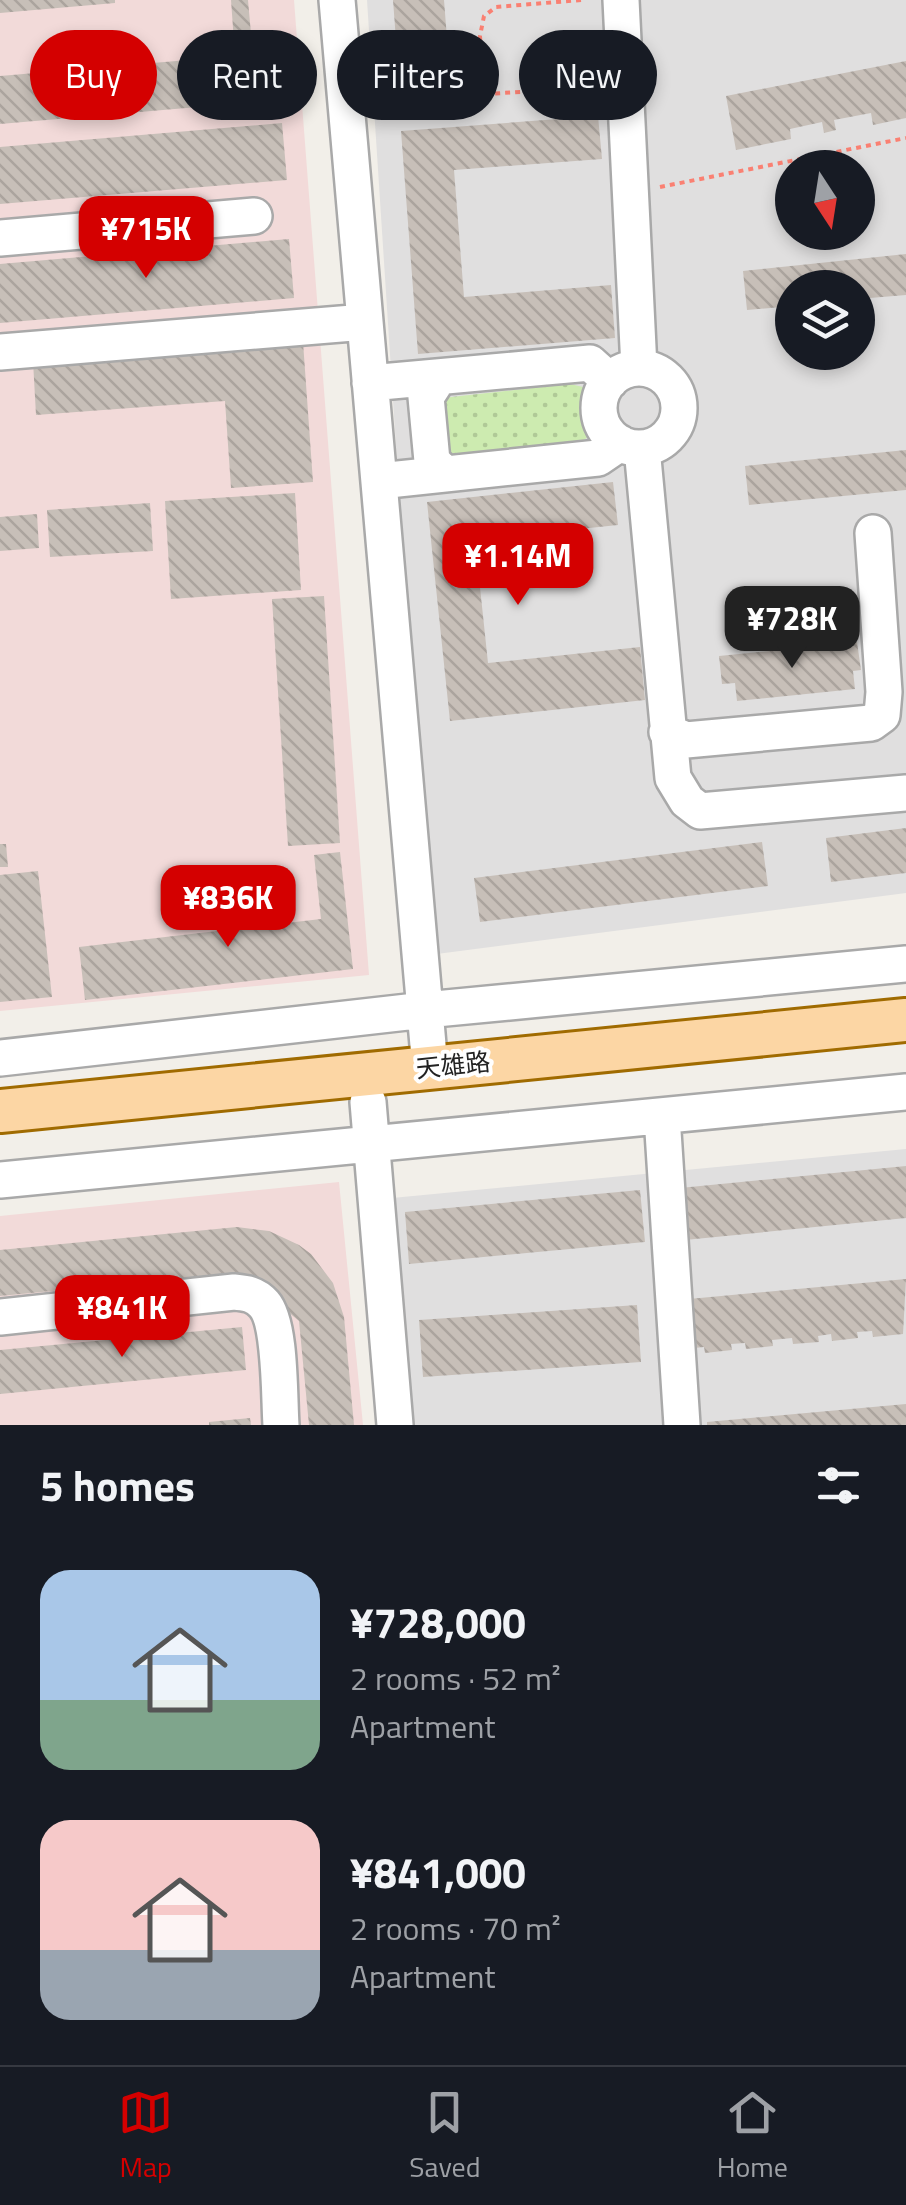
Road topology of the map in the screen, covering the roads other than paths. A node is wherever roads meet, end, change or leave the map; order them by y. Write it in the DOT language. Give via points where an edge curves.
graph roads {
  1 [pos="336,0"];
  2 [pos="621,0"];
  3 [pos="254,216"];
  4 [pos="0,238"];
  5 [pos="365,322"];
  6 [pos="0,352"];
  7 [pos="624,374"];
  8 [pos="439,377"];
  9 [pos="370,383"];
  10 [pos="631,446"];
  11 [pos="445,474"];
  12 [pos="379,481"];
  13 [pos="873,534"];
  14 [pos="668,732"];
  15 [pos="906,793"];
  16 [pos="906,964"];
  17 [pos="425,1010"];
  18 [pos="906,1020"];
  19 [pos="906,1048"];
  20 [pos="0,1058"];
  21 [pos="430,1068"];
  22 [pos="906,1092"];
  23 [pos="0,1111"];
  24 [pos="662,1116"];
  25 [pos="369,1123"];
  26 [pos="0,1139"];
  27 [pos="0,1180"];
  28 [pos="0,1316"];
  29 [pos="281,1425"];
  30 [pos="395,1425"];
  31 [pos="682,1425"];
  1 -- 5 [label="street"];
  2 -- 7 [label="street" via="630,193"];
  3 -- 4 [label="street"];
  5 -- 6 [label="street"];
  5 -- 9 [label="street"];
  7 -- 8 [label="street" via="590,363"];
  7 -- 10 [label="street" via="599,402 599,414 606,432"];
  7 -- 10 [label="street" via="666,378 678,398 676,422 663,440"];
  8 -- 9 [label="street"];
  8 -- 11 [label="street" via="426,397 432,462"];
  9 -- 12 [label="street"];
  10 -- 11 [label="street" via="598,458"];
  10 -- 14 [label="street"];
  11 -- 12 [label="street"];
  12 -- 17 [label="street"];
  13 -- 14 [label="street" via="882,715 871,723 686,740"];
  14 -- 15 [label="street" via="673,778 700,811"];
  16 -- 17 [label="street"];
  17 -- 20 [label="street"];
  17 -- 21 [label="street"];
  18 -- 21 [label="main road, 天雄路"];
  19 -- 25 [label="main road, 天雄路"];
  21 -- 23 [label="main road, 天雄路"];
  22 -- 24 [label="street"];
  24 -- 25 [label="street"];
  24 -- 31 [label="street"];
  25 -- 26 [label="main road, 天雄路"];
  25 -- 27 [label="street"];
  25 -- 30 [label="street"];
  28 -- 29 [label="street" via="250,1294 267,1306 273,1327"];
}
